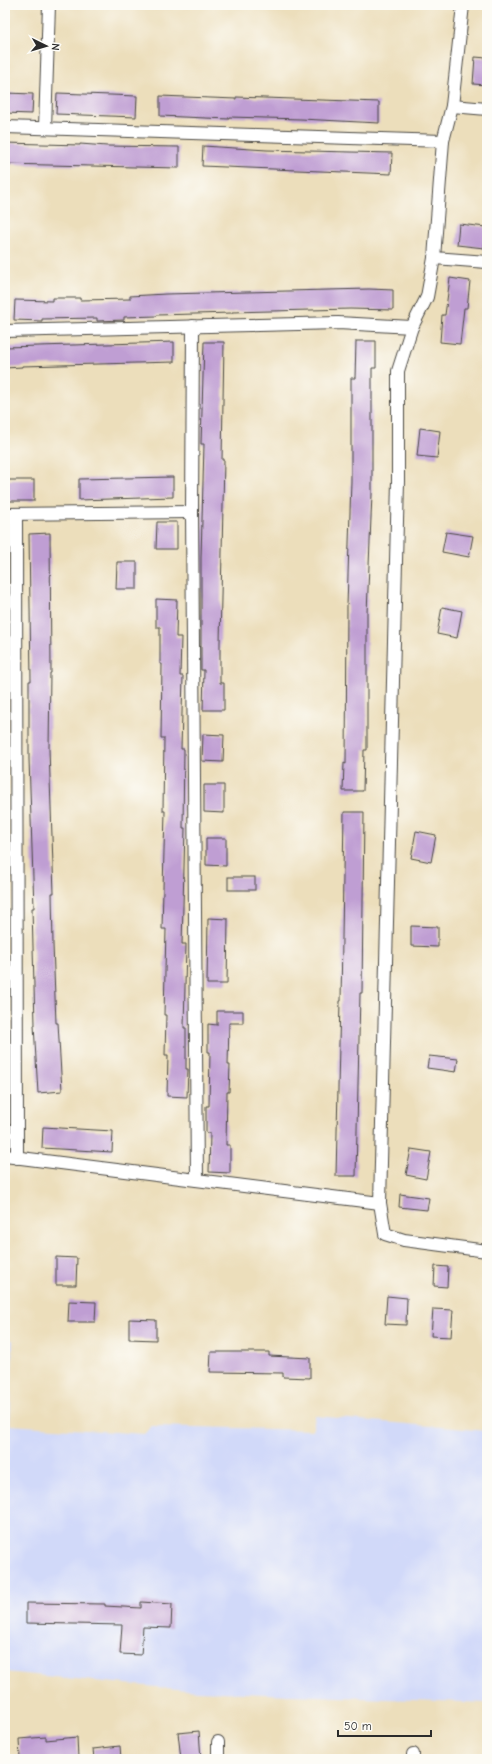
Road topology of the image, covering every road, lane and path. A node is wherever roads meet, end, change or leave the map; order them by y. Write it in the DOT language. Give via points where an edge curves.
graph roads {
  1 [pos="48,5"];
  2 [pos="463,5"];
  3 [pos="452,106"];
  4 [pos="487,109"];
  5 [pos="5,127"];
  6 [pos="45,128"];
  7 [pos="443,141"];
  8 [pos="434,258"];
  9 [pos="487,262"];
  10 [pos="193,326"];
  11 [pos="412,327"];
  12 [pos="5,331"];
  13 [pos="192,512"];
  14 [pos="10,514"];
  15 [pos="11,1157"];
  16 [pos="197,1180"];
  17 [pos="380,1203"];
  18 [pos="487,1251"];
  19 [pos="218,1742"];
  20 [pos="218,1759"];
  1 -- 6 [label="street"];
  2 -- 3 [label="street"];
  3 -- 4 [label="street"];
  3 -- 7 [label="street"];
  5 -- 6 [label="street"];
  6 -- 7 [label="street"];
  7 -- 8 [label="street"];
  8 -- 9 [label="street"];
  8 -- 11 [label="street" via="427,297"];
  10 -- 11 [label="street" via="338,323"];
  10 -- 12 [label="street"];
  10 -- 13 [label="street"];
  11 -- 17 [label="street" via="398,371 398,481"];
  13 -- 14 [label="street"];
  13 -- 16 [label="street"];
  14 -- 15 [label="street"];
  15 -- 16 [label="street"];
  16 -- 17 [label="street"];
  17 -- 18 [label="street" via="385,1234 404,1240"];
  19 -- 20 [label="street"];
}
